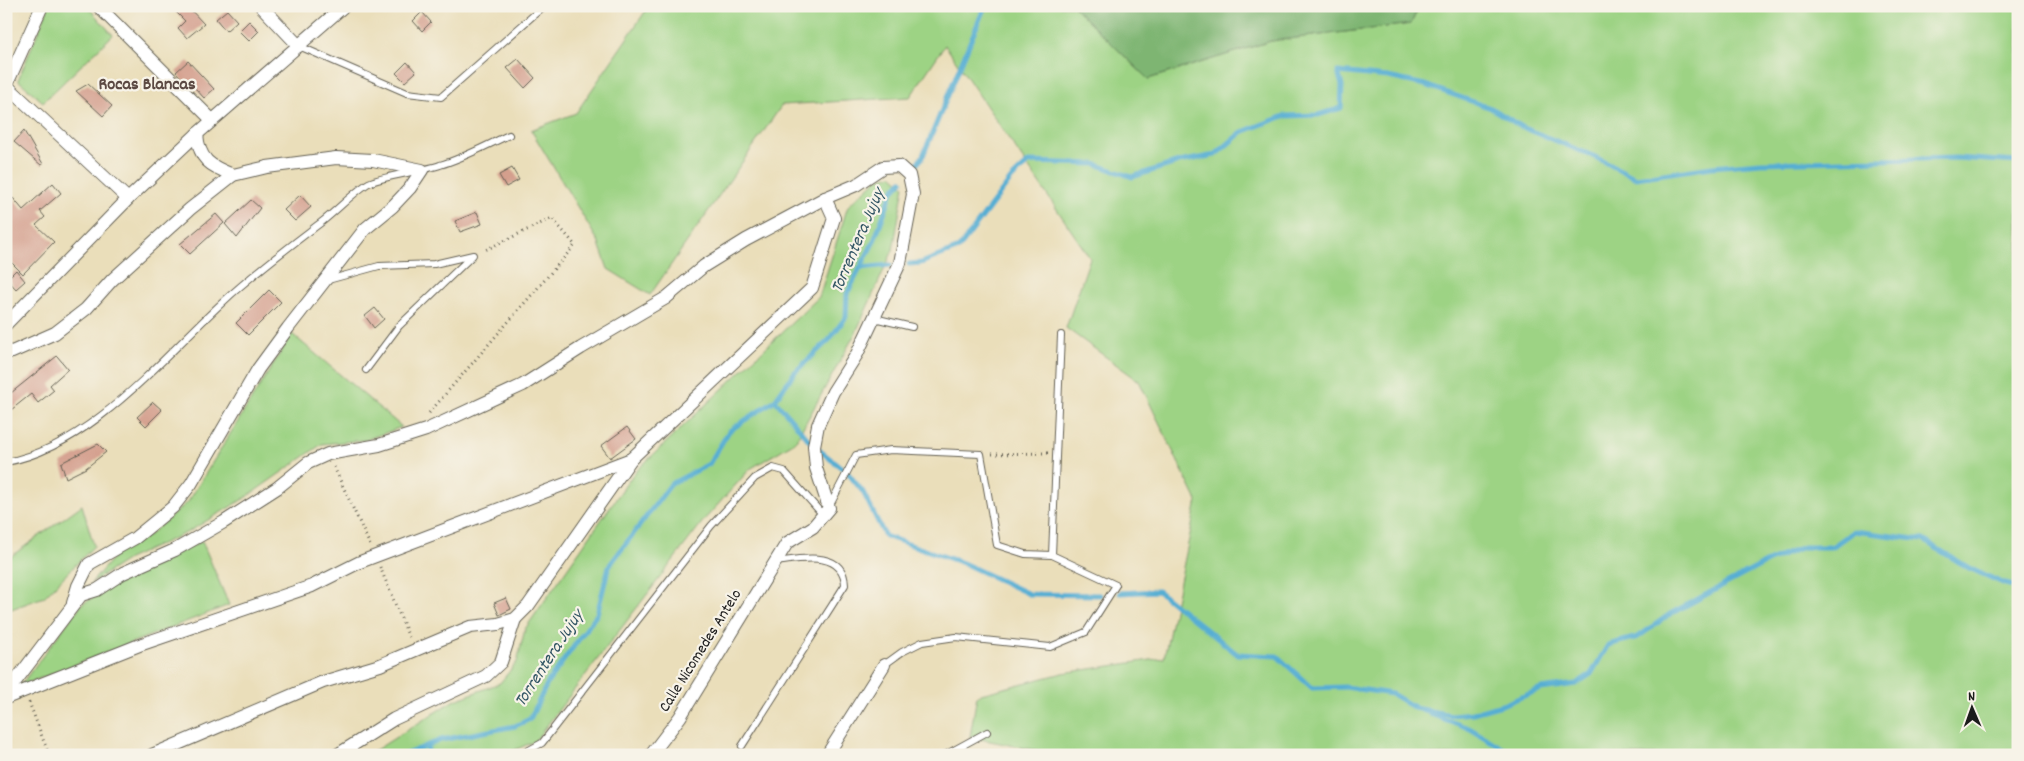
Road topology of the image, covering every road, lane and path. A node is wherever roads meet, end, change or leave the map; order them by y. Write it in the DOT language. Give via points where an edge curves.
graph roads {
  1 [pos="42,6"];
  2 [pos="98,6"];
  3 [pos="261,6"];
  4 [pos="344,6"];
  5 [pos="544,6"];
  6 [pos="299,46"];
  7 [pos="6,85"];
  8 [pos="212,120"];
  9 [pos="197,134"];
  10 [pos="509,134"];
  11 [pos="422,170"];
  12 [pos="233,175"];
  13 [pos="825,198"];
  14 [pos="128,199"];
  15 [pos="473,255"];
  16 [pos="324,281"];
  17 [pos="874,318"];
  18 [pos="6,324"];
  19 [pos="912,327"];
  20 [pos="1060,334"];
  21 [pos="6,350"];
  22 [pos="366,370"];
  23 [pos="410,435"];
  24 [pos="1056,453"];
  25 [pos="982,454"];
  26 [pos="631,459"];
  27 [pos="6,462"];
  28 [pos="826,512"];
  29 [pos="1052,555"];
  30 [pos="776,562"];
  31 [pos="73,603"];
  32 [pos="515,619"];
  33 [pos="884,665"];
  34 [pos="6,690"];
  35 [pos="25,691"];
  36 [pos="6,698"];
  37 [pos="987,732"];
  38 [pos="742,746"];
  39 [pos="656,753"];
  40 [pos="49,755"];
  41 [pos="152,755"];
  42 [pos="338,755"];
  43 [pos="520,755"];
  44 [pos="827,755"];
  45 [pos="945,755"];
  1 -- 7 [label="street"];
  2 -- 8 [label="street"];
  3 -- 6 [label="street"];
  4 -- 6 [label="street"];
  5 -- 6 [label="lane" via="441,97 407,93"];
  6 -- 8 [label="street"];
  7 -- 14 [label="street"];
  8 -- 9 [label="street"];
  9 -- 12 [label="street" via="198,148 204,159"];
  9 -- 14 [label="street"];
  10 -- 11 [label="lane" via="442,165"];
  11 -- 12 [label="street" via="373,160 336,158"];
  11 -- 16 [label="street" via="393,206 364,229"];
  11 -- 27 [label="lane" via="369,182 230,296 114,405 45,450"];
  12 -- 21 [label="street" via="190,209 112,280 86,309 55,333 12,352"];
  13 -- 17 [label="street" via="856,185 883,167 899,166 909,175 913,194 900,263"];
  13 -- 23 [label="street" via="704,266 666,298 523,385 473,410"];
  13 -- 26 [label="street" via="834,218 812,288"];
  14 -- 18 [label="street"];
  15 -- 16 [label="lane" via="434,264 378,266"];
  15 -- 22 [label="lane" via="399,326"];
  15 -- 23 [label="path" via="552,218 575,245"];
  16 -- 31 [label="street" via="258,369 192,484 153,525 89,564"];
  17 -- 19 [label="lane"];
  17 -- 28 [label="street" via="818,425 814,446 816,468"];
  20 -- 24 [label="lane"];
  23 -- 31 [label="street" via="379,445 328,454 308,463 277,488 224,522 175,550 123,573 97,590 81,595"];
  24 -- 25 [label="path"];
  24 -- 29 [label="lane"];
  25 -- 28 [label="lane" via="891,450 856,455"];
  25 -- 29 [label="lane" via="997,545 1025,554"];
  26 -- 32 [label="street" via="528,606"];
  26 -- 35 [label="street" via="360,562 312,586 142,644"];
  28 -- 30 [label="street, Calle Nicomedes Antelo" via="813,527 787,543"];
  28 -- 43 [label="lane" via="784,471 773,468 755,478 711,526 542,743"];
  29 -- 33 [label="lane" via="1116,585 1086,632 1050,647 956,636 922,642"];
  30 -- 38 [label="lane" via="814,557 830,561 840,568 845,586"];
  30 -- 39 [label="street, Calle Nicomedes Antelo"];
  31 -- 34 [label="street"];
  32 -- 41 [label="street" via="470,627 380,665 323,682"];
  32 -- 42 [label="street" via="501,662 486,676 394,719"];
  33 -- 44 [label="street"];
  35 -- 36 [label="street"];
  35 -- 40 [label="path"];
  37 -- 45 [label="lane"];
}
